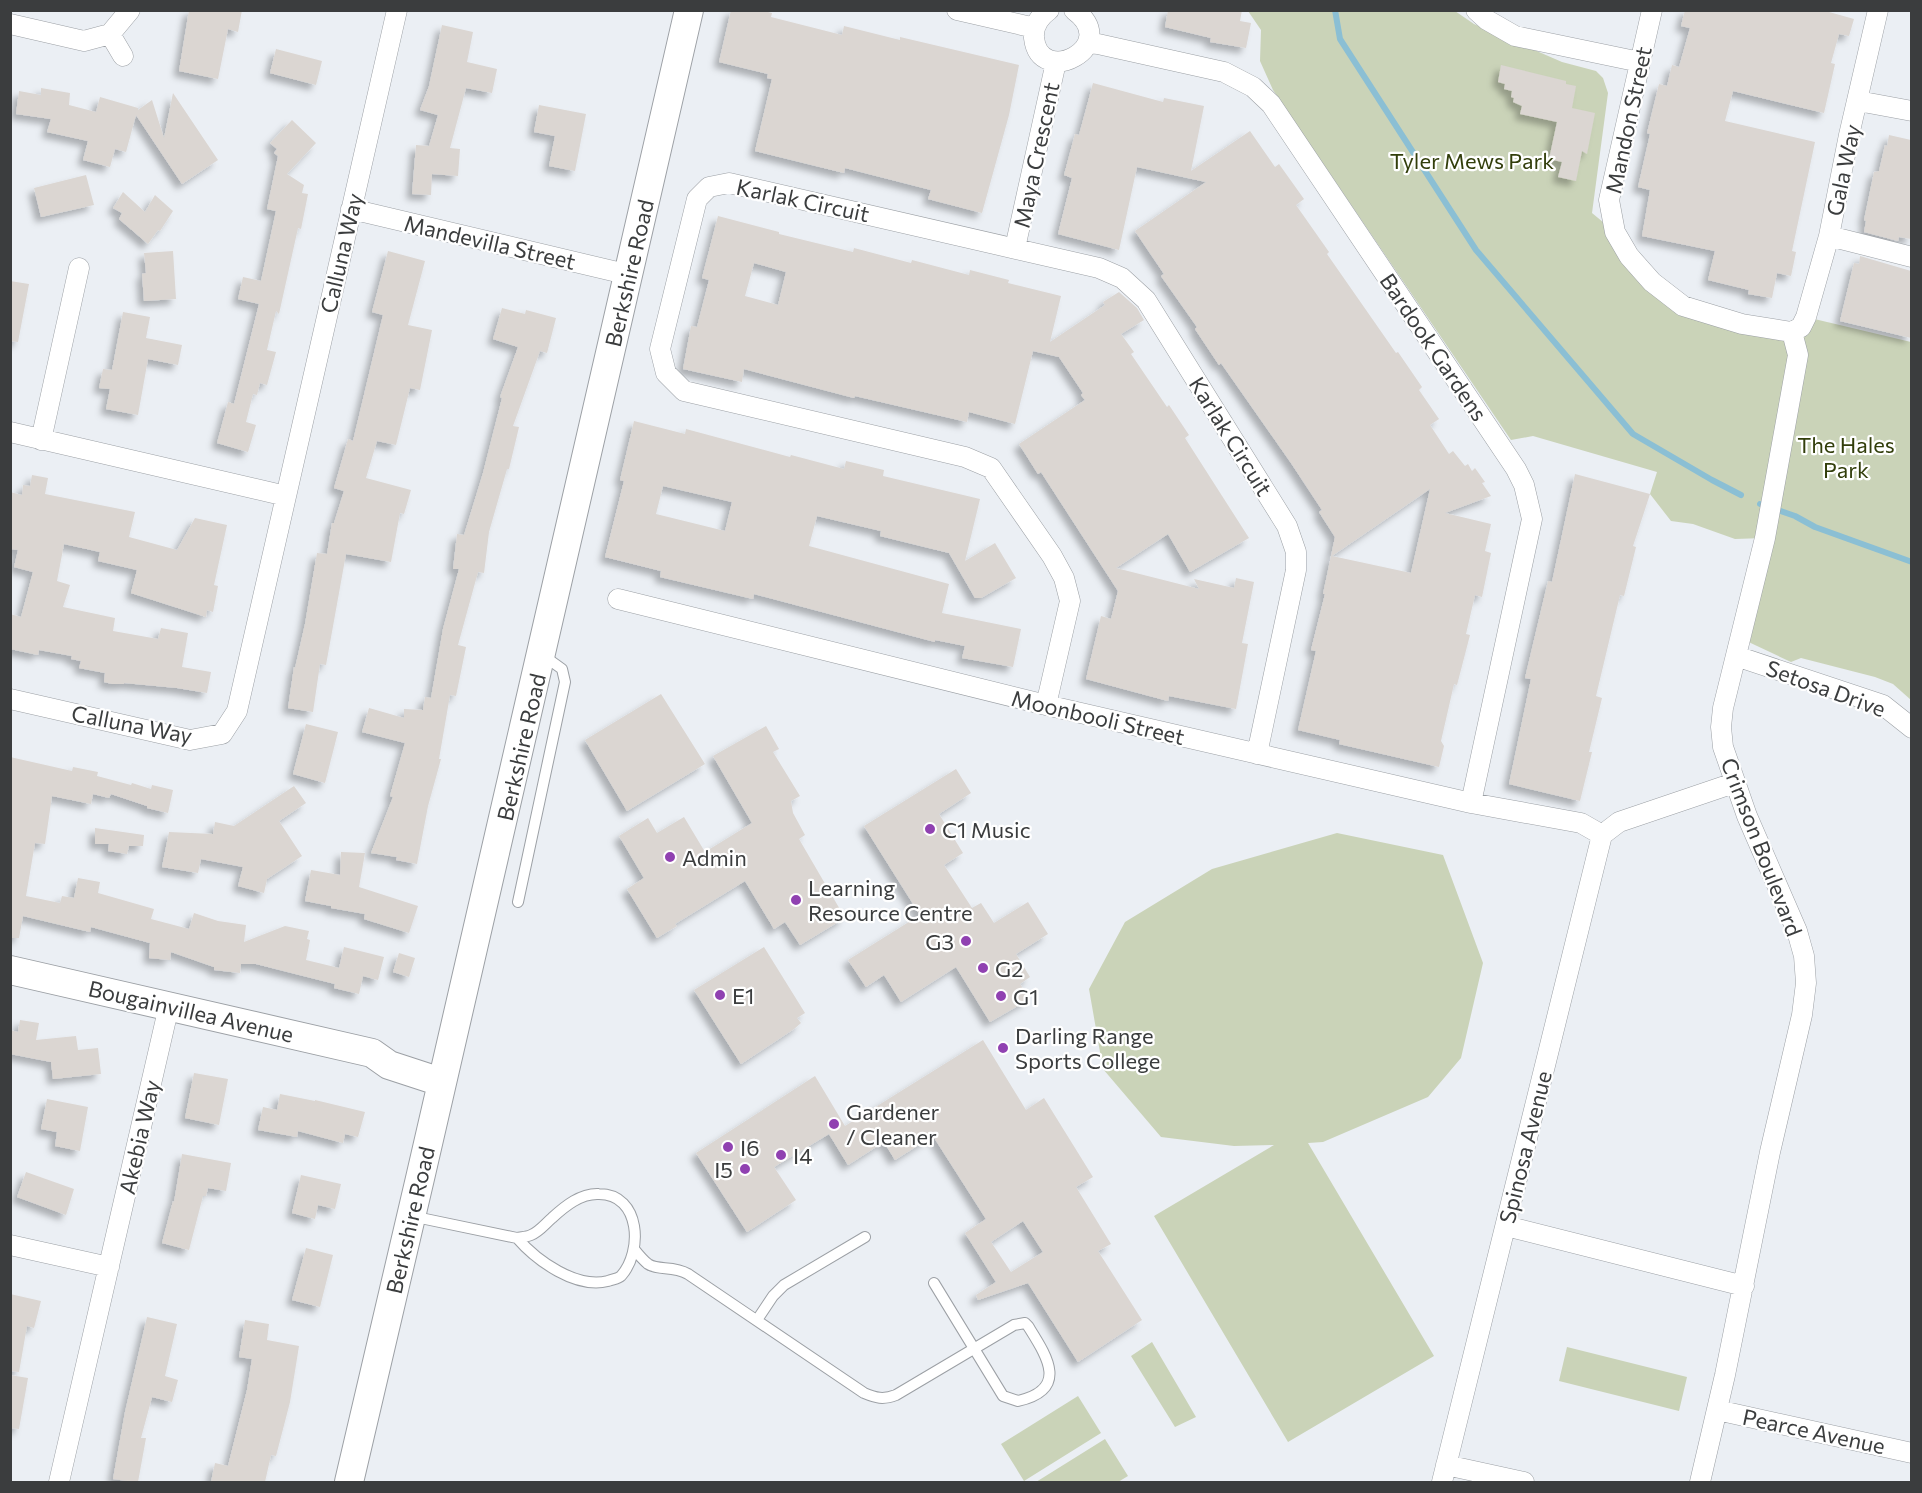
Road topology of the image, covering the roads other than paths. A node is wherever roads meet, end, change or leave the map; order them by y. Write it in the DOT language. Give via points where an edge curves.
graph roads {
  1 [pos="130,10"];
  2 [pos="397,10"];
  3 [pos="689,10"];
  4 [pos="957,10"];
  5 [pos="1049,10"];
  6 [pos="1074,10"];
  7 [pos="1476,10"];
  8 [pos="1652,10"];
  9 [pos="1878,10"];
  10 [pos="10,24"];
  11 [pos="1035,28"];
  12 [pos="110,34"];
  13 [pos="1088,43"];
  14 [pos="123,56"];
  15 [pos="1056,62"];
  16 [pos="1640,62"];
  17 [pos="1858,101"];
  18 [pos="1911,111"];
  19 [pos="351,209"];
  20 [pos="1829,236"];
  21 [pos="1015,248"];
  22 [pos="1911,257"];
  23 [pos="79,268"];
  24 [pos="630,275"];
  25 [pos="1797,329"];
  26 [pos="10,432"];
  27 [pos="41,440"];
  28 [pos="286,496"];
  29 [pos="618,599"];
  30 [pos="542,654"];
  31 [pos="1736,656"];
  32 [pos="10,699"];
  33 [pos="1046,705"];
  34 [pos="1911,728"];
  35 [pos="1257,754"];
  36 [pos="1734,783"];
  37 [pos="1471,803"];
  38 [pos="1602,835"];
  39 [pos="518,902"];
  40 [pos="10,970"];
  41 [pos="169,1006"];
  42 [pos="444,1071"];
  43 [pos="420,1214"];
  44 [pos="1506,1226"];
  45 [pos="865,1237"];
  46 [pos="517,1238"];
  47 [pos="10,1245"];
  48 [pos="634,1249"];
  49 [pos="109,1268"];
  50 [pos="934,1283"];
  51 [pos="1744,1287"];
  52 [pos="757,1320"];
  53 [pos="974,1348"];
  54 [pos="1718,1410"];
  55 [pos="1911,1453"];
  56 [pos="1444,1474"];
  57 [pos="59,1482"];
  58 [pos="349,1482"];
  59 [pos="1524,1482"];
  60 [pos="1700,1482"];
  1 -- 12 [label="street"];
  2 -- 19 [label="street, Calluna Way"];
  3 -- 24 [label="main road, Berkshire Road"];
  4 -- 11 [label="street"];
  5 -- 11 [label="street"];
  6 -- 13 [label="street" via="1087,25"];
  7 -- 16 [label="street" via="1515,36"];
  8 -- 16 [label="street, Mandon Street"];
  9 -- 17 [label="street, Gala Way"];
  10 -- 12 [label="street" via="84,41"];
  11 -- 15 [label="street" via="1034,37 1041,53"];
  12 -- 14 [label="street"];
  13 -- 15 [label="street" via="1079,56"];
  13 -- 37 [label="street, Bardook Gardens" via="1224,72 1253,87 1271,104 1516,469 1532,519"];
  15 -- 21 [label="street, Maya Crescent"];
  16 -- 25 [label="street, Mandon Street" via="1609,200 1615,232 1629,256 1652,282 1683,306 1742,324"];
  17 -- 18 [label="street"];
  17 -- 20 [label="street, Gala Way"];
  19 -- 24 [label="street, Mandevilla Street"];
  19 -- 28 [label="street, Calluna Way"];
  20 -- 22 [label="street"];
  20 -- 25 [label="street, Gala Way" via="1806,317"];
  21 -- 33 [label="street, Karlak Circuit" via="729,183 709,187 697,199 660,349 666,373 684,391 965,457 991,468 1052,556 1070,601"];
  21 -- 35 [label="street, Karlak Circuit" via="1113,273 1146,300 1287,526 1296,552 1296,570"];
  23 -- 27 [label="street"];
  24 -- 30 [label="main road, Berkshire Road"];
  25 -- 31 [label="street, Crimson Boulevard" via="1798,355 1765,538"];
  26 -- 27 [label="street"];
  27 -- 28 [label="street"];
  28 -- 32 [label="street, Calluna Way" via="237,711 222,734 190,740"];
  29 -- 33 [label="street, Moonbooli Street"];
  30 -- 39 [label="lane" via="562,669 565,682"];
  30 -- 42 [label="main road, Berkshire Road" via="489,912"];
  31 -- 34 [label="street, Setosa Drive" via="1883,705"];
  31 -- 36 [label="street, Crimson Boulevard" via="1721,727"];
  33 -- 35 [label="street, Moonbooli Street"];
  35 -- 37 [label="street, Moonbooli Street"];
  36 -- 38 [label="street" via="1619,822"];
  36 -- 51 [label="street, Crimson Boulevard" via="1788,907 1804,956 1806,984"];
  37 -- 38 [label="street, Moonbooli Street" via="1581,823"];
  38 -- 44 [label="street, Spinosa Avenue"];
  40 -- 41 [label="main road, Bougainvillea Avenue"];
  41 -- 42 [label="main road, Bougainvillea Avenue" via="372,1053 389,1065"];
  41 -- 49 [label="street, Akebia Way"];
  42 -- 43 [label="main road, Berkshire Road"];
  43 -- 46 [label="lane"];
  43 -- 58 [label="main road, Berkshire Road"];
  44 -- 51 [label="street"];
  44 -- 56 [label="street, Spinosa Avenue"];
  45 -- 52 [label="lane" via="784,1285"];
  46 -- 48 [label="lane" via="547,1263 586,1281 619,1278 632,1260"];
  46 -- 48 [label="lane" via="540,1230 578,1198 599,1194 619,1200 629,1210"];
  47 -- 49 [label="street"];
  48 -- 52 [label="lane" via="648,1264 679,1269"];
  49 -- 57 [label="street, Akebia Way"];
  50 -- 53 [label="lane"];
  51 -- 54 [label="street, Crimson Boulevard"];
  52 -- 53 [label="lane" via="876,1398 896,1395"];
  53 -- 53 [label="lane" via="1014,1325 1025,1323 1047,1356 1050,1376 1046,1385 1032,1396 1018,1401 1010,1399 1003,1396"];
  54 -- 55 [label="street, Pearce Avenue"];
  54 -- 60 [label="street"];
  56 -- 59 [label="street"];
}
